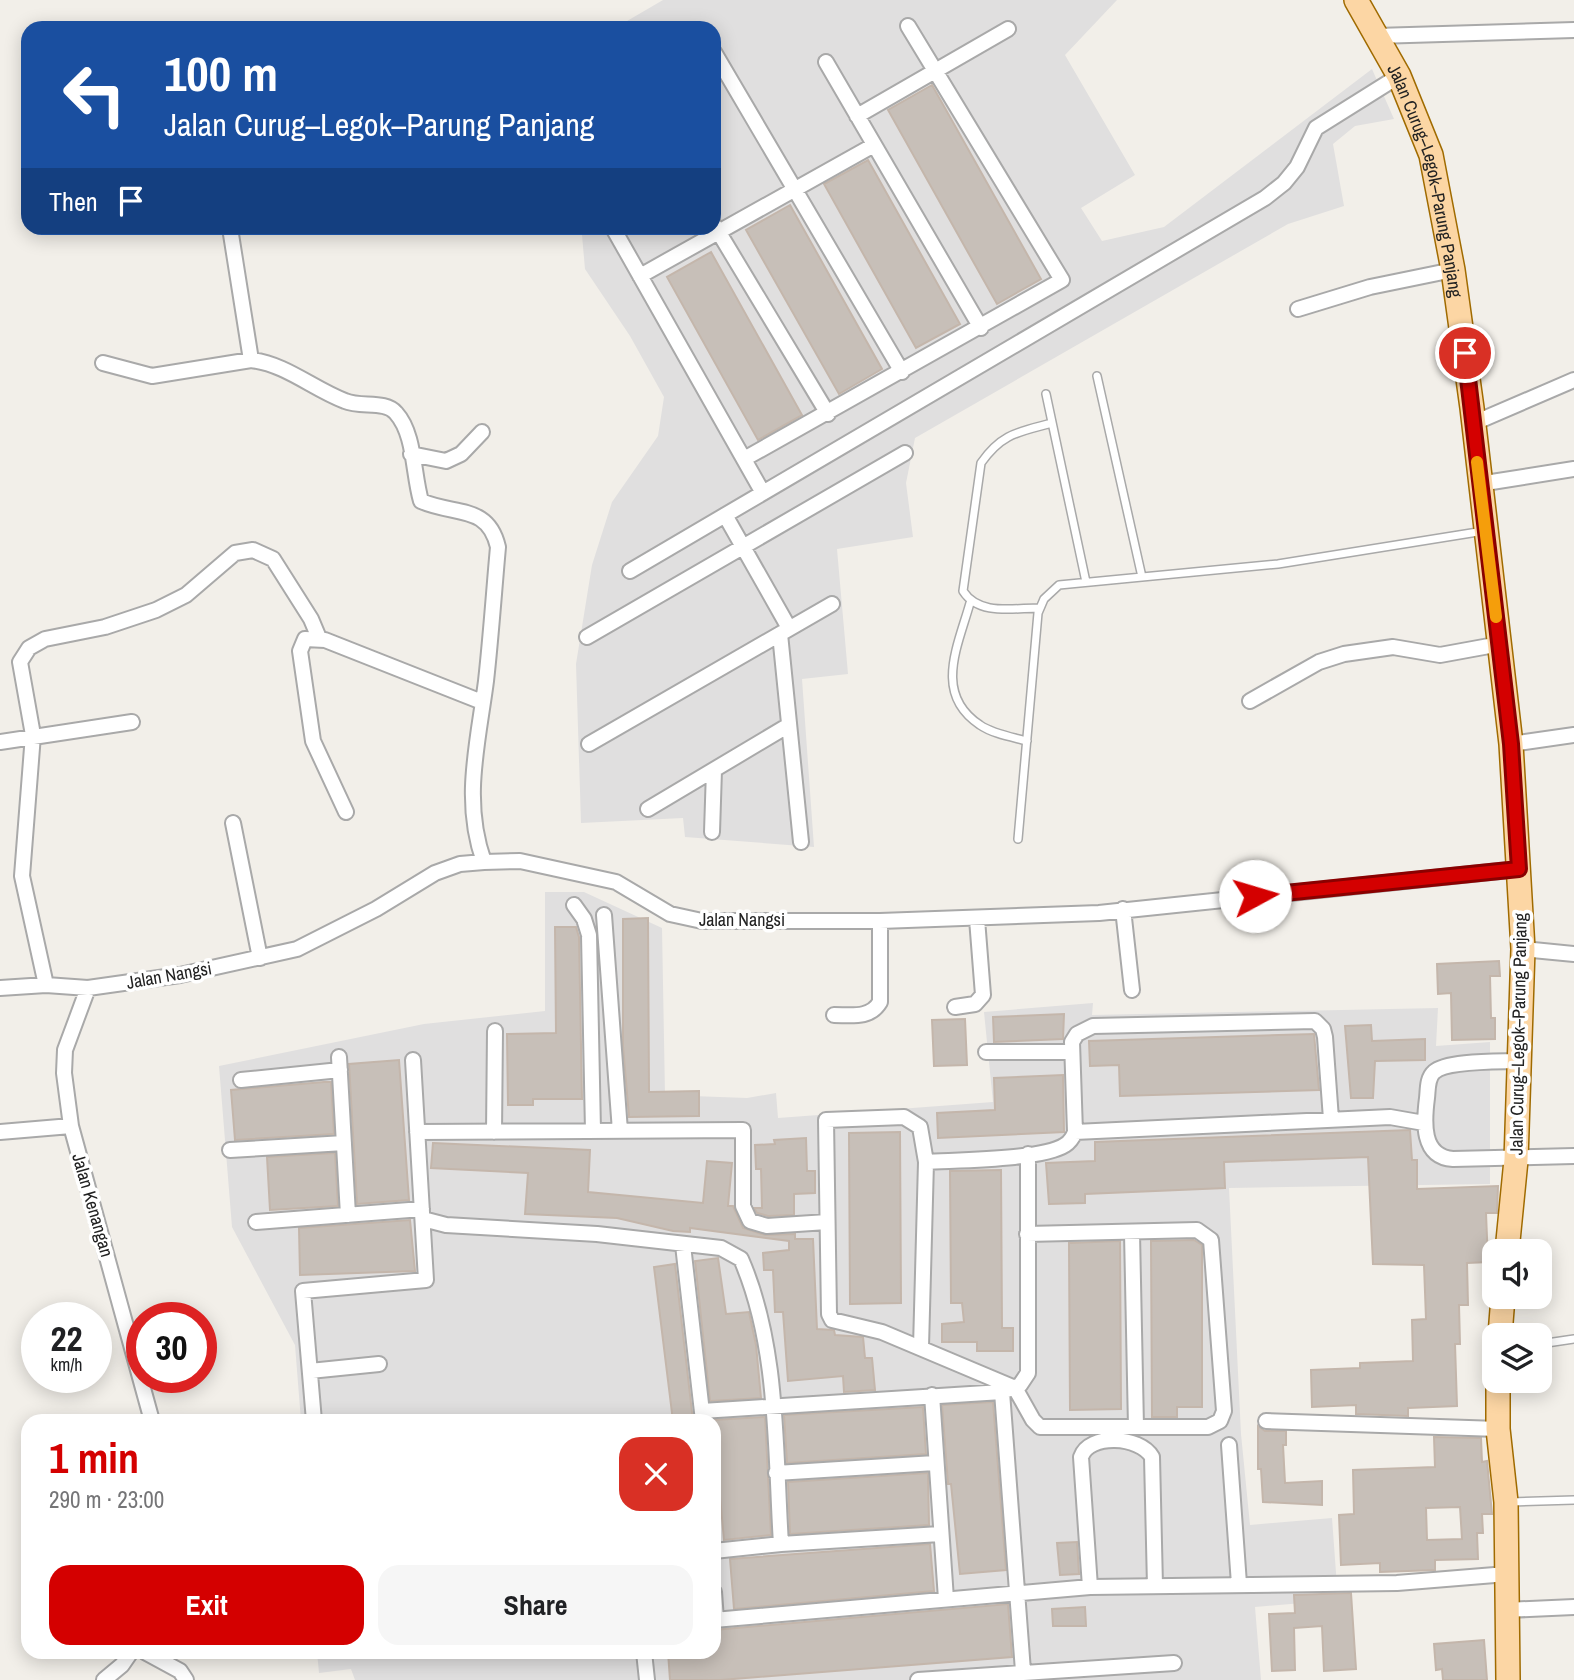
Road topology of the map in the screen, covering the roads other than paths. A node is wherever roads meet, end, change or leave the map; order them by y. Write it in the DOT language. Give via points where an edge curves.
graph roads {
  1 [pos="1356,0"];
  2 [pos="908,26"];
  3 [pos="1007,29"];
  4 [pos="1574,30"];
  5 [pos="1376,36"];
  6 [pos="825,62"];
  7 [pos="721,64"];
  8 [pos="936,71"];
  9 [pos="1399,76"];
  10 [pos="857,116"];
  11 [pos="874,145"];
  12 [pos="794,188"];
  13 [pos="721,225"];
  14 [pos="231,235"];
  15 [pos="617,235"];
  16 [pos="705,235"];
  17 [pos="720,235"];
  18 [pos="1453,270"];
  19 [pos="640,276"];
  20 [pos="1298,309"];
  21 [pos="981,328"];
  22 [pos="251,360"];
  23 [pos="103,363"];
  24 [pos="902,372"];
  25 [pos="1097,376"];
  26 [pos="1574,380"];
  27 [pos="1045,394"];
  28 [pos="828,414"];
  29 [pos="1052,423"];
  30 [pos="1474,423"];
  31 [pos="482,432"];
  32 [pos="905,453"];
  33 [pos="411,454"];
  34 [pos="744,459"];
  35 [pos="1574,469"];
  36 [pos="1479,484"];
  37 [pos="763,493"];
  38 [pos="725,515"];
  39 [pos="1484,531"];
  40 [pos="743,547"];
  41 [pos="631,571"];
  42 [pos="1142,578"];
  43 [pos="1086,582"];
  44 [pos="970,603"];
  45 [pos="832,604"];
  46 [pos="1040,608"];
  47 [pos="785,631"];
  48 [pos="587,637"];
  49 [pos="319,638"];
  50 [pos="1500,644"];
  51 [pos="1250,701"];
  52 [pos="482,702"];
  53 [pos="131,722"];
  54 [pos="789,724"];
  55 [pos="33,735"];
  56 [pos="1574,735"];
  57 [pos="1027,741"];
  58 [pos="0,742"];
  59 [pos="589,744"];
  60 [pos="1511,744"];
  61 [pos="714,770"];
  62 [pos="648,809"];
  63 [pos="346,812"];
  64 [pos="233,822"];
  65 [pos="712,832"];
  66 [pos="1018,839"];
  67 [pos="802,842"];
  68 [pos="484,862"];
  69 [pos="1519,869"];
  70 [pos="573,905"];
  71 [pos="1123,909"];
  72 [pos="604,915"];
  73 [pos="977,919"];
  74 [pos="880,921"];
  75 [pos="1523,949"];
  76 [pos="1574,954"];
  77 [pos="260,958"];
  78 [pos="46,985"];
  79 [pos="0,988"];
  80 [pos="88,988"];
  81 [pos="1132,990"];
  82 [pos="955,1007"];
  83 [pos="834,1015"];
  84 [pos="495,1031"];
  85 [pos="986,1052"];
  86 [pos="1071,1052"];
  87 [pos="413,1060"];
  88 [pos="1520,1061"];
  89 [pos="241,1080"];
  90 [pos="1331,1119"];
  91 [pos="1423,1123"];
  92 [pos="71,1126"];
  93 [pos="607,1131"];
  94 [pos="0,1132"];
  95 [pos="417,1132"];
  96 [pos="494,1132"];
  97 [pos="1075,1132"];
  98 [pos="344,1143"];
  99 [pos="230,1150"];
  100 [pos="1028,1154"];
  101 [pos="1574,1156"];
  102 [pos="1516,1160"];
  103 [pos="926,1162"];
  104 [pos="348,1214"];
  105 [pos="423,1214"];
  106 [pos="256,1222"];
  107 [pos="827,1222"];
  108 [pos="1132,1233"];
  109 [pos="1027,1234"];
  110 [pos="1508,1239"];
  111 [pos="683,1245"];
  112 [pos="1574,1339"];
  113 [pos="1552,1342"];
  114 [pos="922,1347"];
  115 [pos="379,1364"];
  116 [pos="310,1371"];
  117 [pos="1009,1390"];
  118 [pos="1498,1393"];
  119 [pos="932,1395"];
  120 [pos="772,1405"];
  121 [pos="150,1414"];
  122 [pos="313,1414"];
  123 [pos="702,1414"];
  124 [pos="715,1414"];
  125 [pos="1266,1421"];
  126 [pos="1136,1427"];
  127 [pos="1498,1429"];
  128 [pos="1229,1445"];
  129 [pos="935,1463"];
  130 [pos="776,1473"];
  131 [pos="1574,1500"];
  132 [pos="1506,1502"];
  133 [pos="940,1534"];
  134 [pos="780,1544"];
  135 [pos="721,1551"];
  136 [pos="1507,1574"];
  137 [pos="1239,1584"];
  138 [pos="1155,1586"];
  139 [pos="1090,1587"];
  140 [pos="1017,1593"];
  141 [pos="946,1600"];
  142 [pos="1574,1607"];
  143 [pos="1506,1609"];
  144 [pos="721,1619"];
  145 [pos="126,1659"];
  146 [pos="158,1659"];
  147 [pos="645,1659"];
  148 [pos="1174,1663"];
  149 [pos="1023,1671"];
  150 [pos="104,1680"];
  151 [pos="186,1680"];
  152 [pos="647,1680"];
  153 [pos="918,1680"];
  154 [pos="1508,1680"];
  1 -- 5 [label="main road, Jalan Curug–Legok–Parung Panjang"];
  2 -- 8 [label="street"];
  3 -- 8 [label="street"];
  4 -- 5 [label="street"];
  5 -- 9 [label="main road, Jalan Curug–Legok–Parung Panjang"];
  6 -- 10 [label="street"];
  7 -- 12 [label="street"];
  8 -- 10 [label="street"];
  8 -- 21 [label="street" via="1062,280"];
  9 -- 18 [label="main road, Jalan Curug–Legok–Parung Panjang" via="1431,155"];
  9 -- 37 [label="street" via="1315,128 1297,167 1265,198"];
  10 -- 11 [label="street"];
  11 -- 12 [label="street"];
  11 -- 21 [label="street"];
  12 -- 13 [label="street"];
  12 -- 24 [label="street"];
  14 -- 22 [label="street"];
  15 -- 19 [label="street"];
  16 -- 19 [label="street"];
  17 -- 28 [label="street"];
  18 -- 20 [label="street" via="1370,287"];
  18 -- 30 [label="main road, Jalan Curug–Legok–Parung Panjang"];
  19 -- 34 [label="street"];
  21 -- 24 [label="street"];
  22 -- 23 [label="street" via="152,376"];
  22 -- 33 [label="street" via="286,370 344,401 393,410 406,430"];
  24 -- 28 [label="street"];
  25 -- 42 [label="lane"];
  26 -- 30 [label="street"];
  27 -- 29 [label="lane"];
  28 -- 34 [label="street"];
  29 -- 43 [label="lane"];
  29 -- 44 [label="lane" via="1008,435 982,463 963,591"];
  30 -- 36 [label="main road, Jalan Curug–Legok–Parung Panjang"];
  31 -- 33 [label="street" via="461,454 446,461"];
  32 -- 40 [label="street"];
  33 -- 52 [label="street" via="421,501 484,517 496,536"];
  34 -- 37 [label="street"];
  35 -- 36 [label="street"];
  36 -- 39 [label="main road, Jalan Curug–Legok–Parung Panjang"];
  37 -- 38 [label="street"];
  38 -- 40 [label="street"];
  38 -- 41 [label="street"];
  39 -- 42 [label="lane" via="1278,564"];
  39 -- 50 [label="main road, Jalan Curug–Legok–Parung Panjang"];
  40 -- 47 [label="street"];
  40 -- 48 [label="street"];
  42 -- 43 [label="lane"];
  43 -- 46 [label="lane" via="1059,585"];
  44 -- 46 [label="lane" via="985,608"];
  44 -- 57 [label="lane" via="950,673 952,691 964,711 982,727"];
  45 -- 47 [label="street"];
  46 -- 57 [label="lane"];
  47 -- 54 [label="street"];
  47 -- 59 [label="street"];
  49 -- 52 [label="street"];
  49 -- 55 [label="street" via="273,559 253,550 235,553 186,595 156,610 105,627 45,639 29,648 20,662"];
  49 -- 63 [label="street" via="305,639 300,651 313,741"];
  50 -- 51 [label="street" via="1440,655 1393,647 1344,654 1319,662"];
  50 -- 60 [label="main road, Jalan Curug–Legok–Parung Panjang"];
  52 -- 68 [label="street" via="472,808"];
  53 -- 55 [label="street"];
  54 -- 61 [label="street"];
  54 -- 67 [label="street"];
  55 -- 58 [label="street"];
  55 -- 78 [label="street" via="22,876"];
  56 -- 60 [label="street"];
  57 -- 66 [label="lane"];
  60 -- 69 [label="main road, Jalan Curug–Legok–Parung Panjang"];
  61 -- 62 [label="street"];
  61 -- 65 [label="street"];
  64 -- 77 [label="street"];
  68 -- 74 [label="street, Jalan Nangsi" via="520,861 616,883 683,919"];
  68 -- 77 [label="street, Jalan Nangsi" via="435,873 341,929 296,949"];
  69 -- 71 [label="street, Jalan Nangsi"];
  69 -- 75 [label="main road, Jalan Curug–Legok–Parung Panjang"];
  70 -- 93 [label="street" via="589,935"];
  71 -- 73 [label="street, Jalan Nangsi"];
  71 -- 81 [label="street"];
  72 -- 93 [label="street"];
  73 -- 74 [label="street, Jalan Nangsi"];
  73 -- 82 [label="street" via="983,995 975,1004"];
  74 -- 83 [label="street" via="880,1002 864,1015"];
  75 -- 76 [label="street"];
  75 -- 88 [label="main road, Jalan Curug–Legok–Parung Panjang"];
  77 -- 80 [label="street, Jalan Nangsi"];
  78 -- 79 [label="street, Jalan Nangsi"];
  78 -- 80 [label="street, Jalan Nangsi"];
  80 -- 92 [label="street, Jalan Kenangan" via="65,1050"];
  84 -- 96 [label="street"];
  85 -- 86 [label="street"];
  86 -- 90 [label="street" via="1077,1034 1093,1026 1308,1019 1323,1029"];
  86 -- 97 [label="street"];
  87 -- 95 [label="street"];
  88 -- 91 [label="street" via="1449,1065 1434,1071"];
  88 -- 102 [label="main road, Jalan Curug–Legok–Parung Panjang"];
  89 -- 98 [label="street" via="340,1064"];
  90 -- 91 [label="street" via="1390,1117"];
  90 -- 97 [label="street"];
  91 -- 102 [label="street" via="1433,1152 1444,1158"];
  92 -- 94 [label="street"];
  92 -- 121 [label="street, Jalan Kenangan"];
  93 -- 96 [label="street"];
  93 -- 107 [label="street" via="743,1129 743,1206 750,1221 767,1226"];
  95 -- 96 [label="street"];
  95 -- 105 [label="street"];
  97 -- 100 [label="street" via="1064,1146"];
  98 -- 99 [label="street"];
  98 -- 104 [label="street"];
  100 -- 103 [label="street"];
  100 -- 109 [label="street"];
  101 -- 102 [label="street"];
  102 -- 110 [label="main road, Jalan Curug–Legok–Parung Panjang"];
  103 -- 107 [label="street" via="920,1127 911,1119 826,1121"];
  103 -- 114 [label="street"];
  104 -- 105 [label="street"];
  104 -- 106 [label="street"];
  105 -- 111 [label="street" via="446,1225 597,1234"];
  105 -- 116 [label="street" via="426,1280 303,1291"];
  107 -- 114 [label="street" via="832,1320"];
  108 -- 109 [label="street"];
  108 -- 126 [label="street"];
  108 -- 126 [label="street" via="1197,1230 1211,1240 1224,1411 1220,1421 1208,1427"];
  109 -- 117 [label="street" via="1028,1373"];
  111 -- 120 [label="street" via="722,1248 741,1259 760,1310"];
  111 -- 123 [label="street"];
  112 -- 113 [label="lane"];
  114 -- 117 [label="street"];
  115 -- 116 [label="street"];
  116 -- 122 [label="street"];
  117 -- 119 [label="street"];
  117 -- 126 [label="street" via="1040,1427"];
  117 -- 140 [label="street"];
  118 -- 127 [label="main road"];
  119 -- 120 [label="street"];
  119 -- 129 [label="street"];
  120 -- 124 [label="street"];
  120 -- 130 [label="street"];
  125 -- 127 [label="street"];
  127 -- 132 [label="main road"];
  128 -- 137 [label="street"];
  129 -- 130 [label="street"];
  129 -- 133 [label="street"];
  130 -- 134 [label="street"];
  131 -- 132 [label="lane"];
  132 -- 136 [label="main road"];
  133 -- 134 [label="street"];
  133 -- 141 [label="street"];
  134 -- 135 [label="street"];
  136 -- 137 [label="street" via="1397,1583"];
  136 -- 143 [label="main road"];
  137 -- 138 [label="street"];
  138 -- 139 [label="street"];
  138 -- 139 [label="street" via="1152,1457 1135,1443 1093,1442 1081,1457"];
  139 -- 140 [label="street"];
  140 -- 141 [label="street"];
  140 -- 149 [label="street"];
  141 -- 144 [label="street"];
  142 -- 143 [label="street"];
  143 -- 154 [label="main road"];
  145 -- 150 [label="street"];
  146 -- 151 [label="street" via="180,1671"];
  147 -- 152 [label="street"];
  148 -- 149 [label="street"];
  149 -- 153 [label="street"];
}
